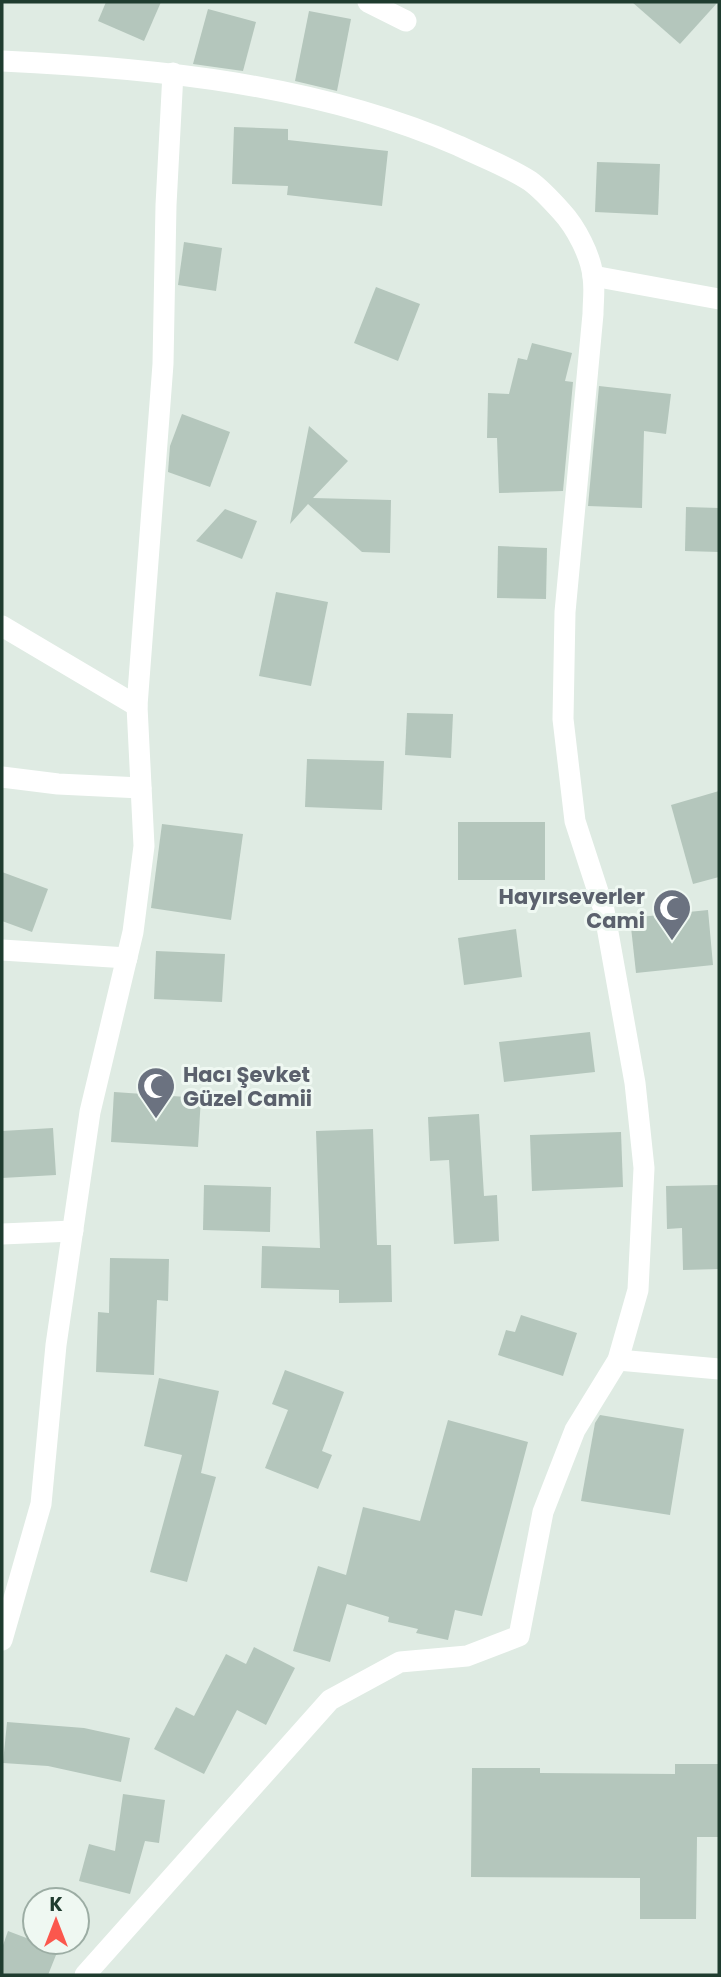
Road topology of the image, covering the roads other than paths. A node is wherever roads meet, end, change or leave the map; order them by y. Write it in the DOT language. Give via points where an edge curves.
graph roads {
  1 [pos="368,2"];
  2 [pos="406,21"];
  3 [pos="2,61"];
  4 [pos="173,73"];
  5 [pos="593,276"];
  6 [pos="719,299"];
  7 [pos="2,626"];
  8 [pos="136,706"];
  9 [pos="2,777"];
  10 [pos="141,788"];
  11 [pos="2,950"];
  12 [pos="127,958"];
  13 [pos="73,1231"];
  14 [pos="2,1234"];
  15 [pos="618,1360"];
  16 [pos="719,1369"];
  17 [pos="2,1640"];
  18 [pos="85,1975"];
  1 -- 2 [label="street"];
  3 -- 4 [label="street"];
  4 -- 5 [label="street" via="355,110 420,129 485,158 530,181 563,213 584,247"];
  4 -- 8 [label="street" via="163,364"];
  5 -- 6 [label="street"];
  5 -- 15 [label="street" via="591,347 565,612 563,719 575,821 604,911 635,1083 644,1168 638,1290"];
  7 -- 8 [label="street"];
  8 -- 10 [label="street"];
  9 -- 10 [label="street"];
  10 -- 12 [label="street" via="144,846"];
  11 -- 12 [label="street"];
  12 -- 13 [label="street" via="90,1112"];
  13 -- 14 [label="street"];
  13 -- 17 [label="street" via="56,1345 41,1504"];
  15 -- 16 [label="street"];
  15 -- 18 [label="street" via="575,1430 543,1512 519,1636 467,1656 400,1662 330,1700"];
}
